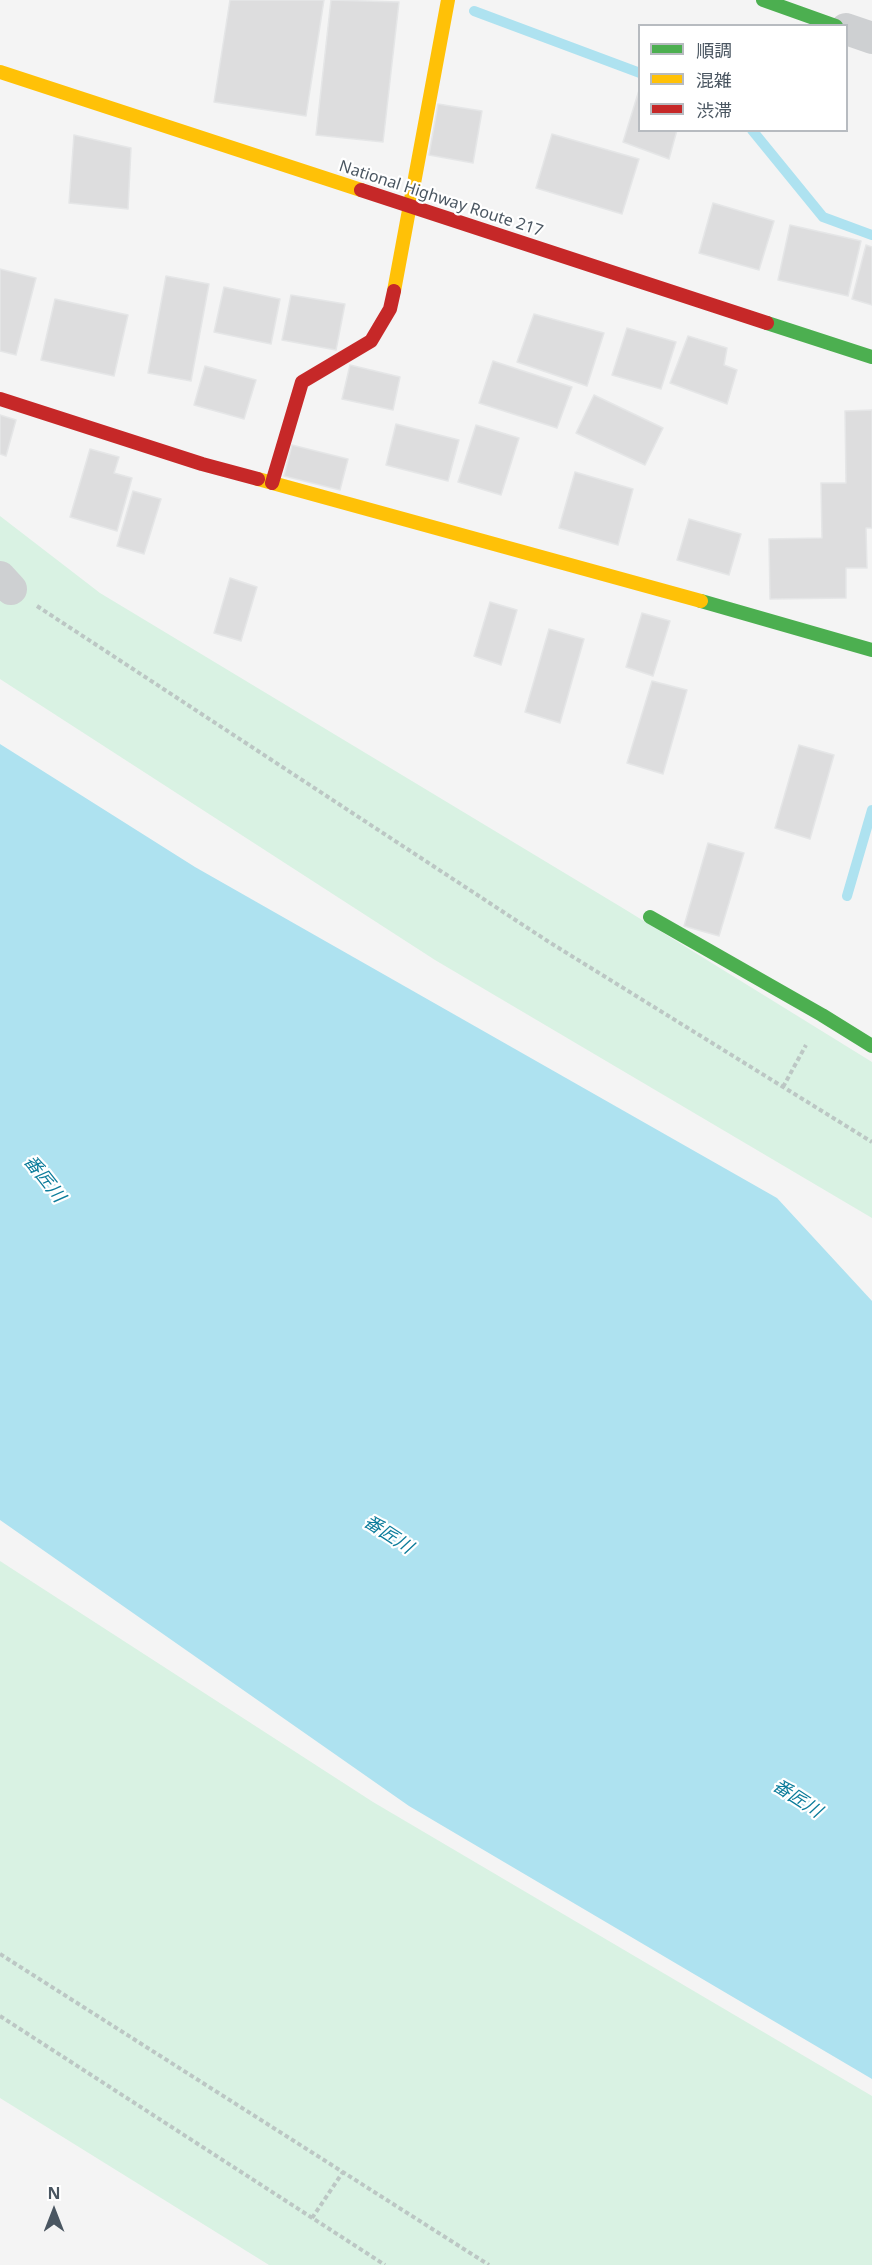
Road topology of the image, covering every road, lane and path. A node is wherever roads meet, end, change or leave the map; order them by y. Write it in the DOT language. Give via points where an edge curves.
graph roads {
  1 [pos="448,0"];
  2 [pos="763,0"];
  3 [pos="830,24"];
  4 [pos="848,30"];
  5 [pos="872,38"];
  6 [pos="0,72"];
  7 [pos="411,206"];
  8 [pos="872,357"];
  9 [pos="0,399"];
  10 [pos="272,483"];
  11 [pos="4,582"];
  12 [pos="872,650"];
  13 [pos="650,917"];
  14 [pos="822,1015"];
  15 [pos="872,1046"];
  16 [pos="783,1087"];
  17 [pos="872,1142"];
  18 [pos="0,1954"];
  19 [pos="0,2016"];
  20 [pos="343,2172"];
  21 [pos="312,2218"];
  22 [pos="385,2265"];
  23 [pos="489,2265"];
  1 -- 7 [label="main road"];
  2 -- 3 [label="main road"];
  4 -- 5 [label="street"];
  6 -- 7 [label="main road, National Highway Route 217"];
  7 -- 8 [label="main road, National Highway Route 217"];
  7 -- 10 [label="main road" via="390,309 371,341 302,382"];
  9 -- 10 [label="main road"];
  10 -- 12 [label="main road"];
  11 -- 16 [label="path" via="549,942"];
  13 -- 14 [label="main road"];
  14 -- 15 [label="main road"];
  14 -- 16 [label="path"];
  16 -- 17 [label="path"];
  18 -- 20 [label="path"];
  19 -- 21 [label="path"];
  20 -- 21 [label="path"];
  20 -- 23 [label="path"];
  21 -- 22 [label="path"];
}
